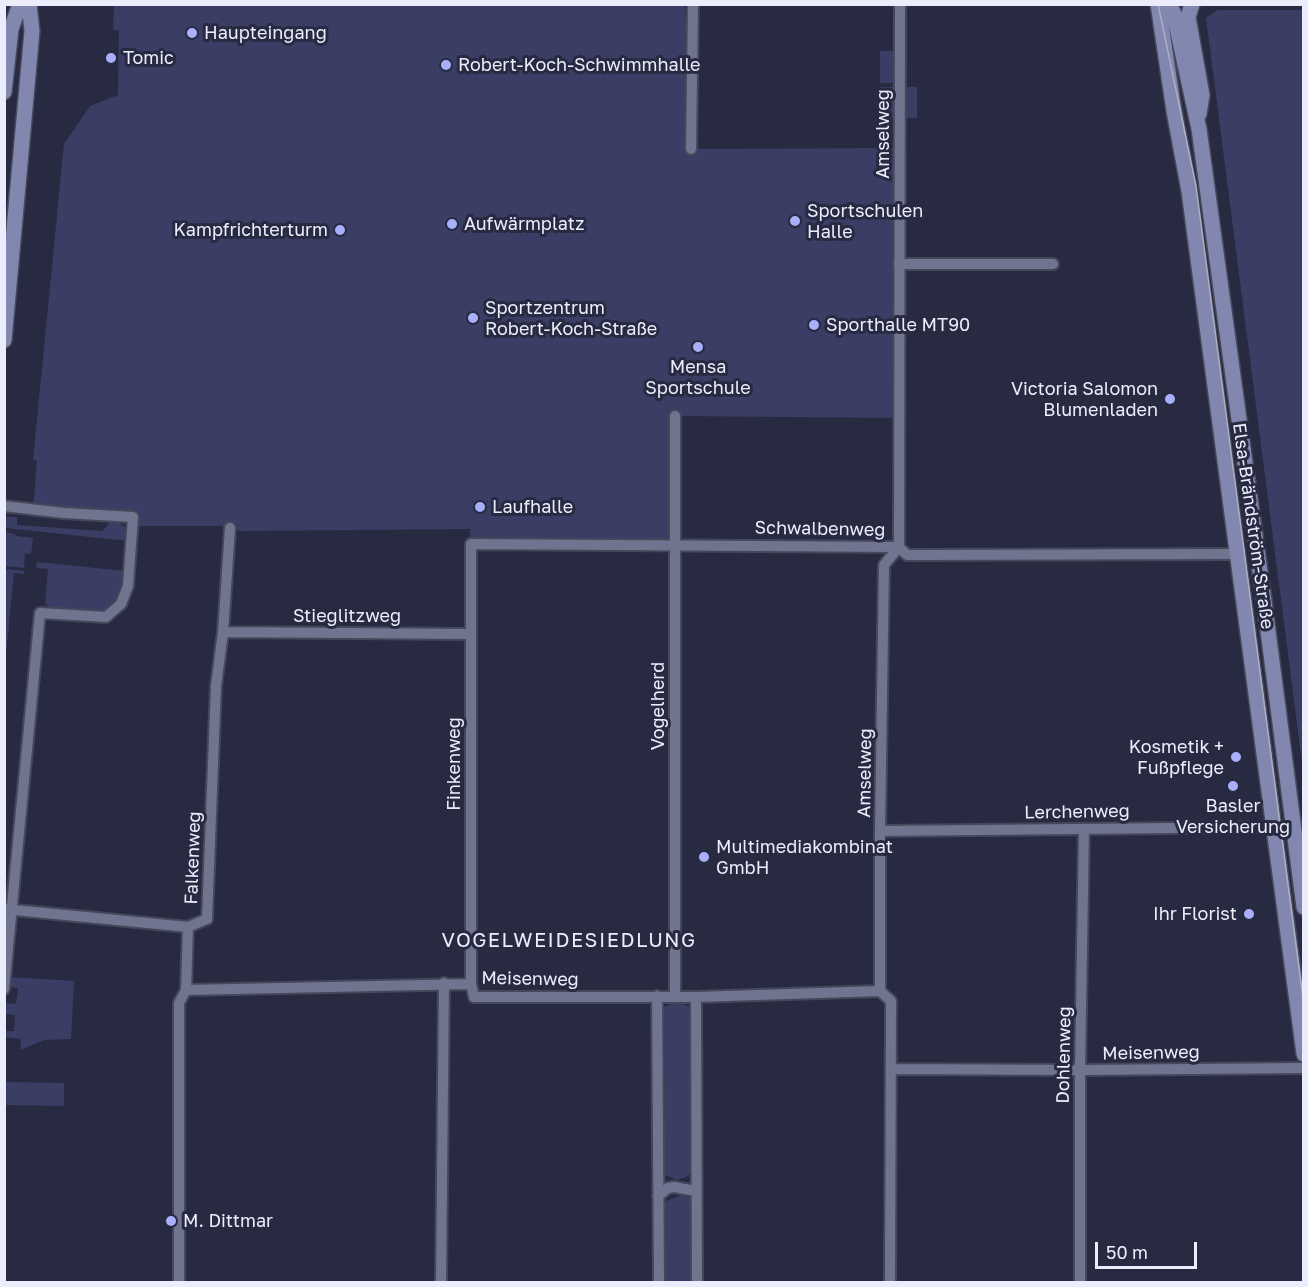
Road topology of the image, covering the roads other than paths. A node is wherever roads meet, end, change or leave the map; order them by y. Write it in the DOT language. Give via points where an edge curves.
graph roads {
  1 [pos="20,4"];
  2 [pos="29,4"];
  3 [pos="693,4"];
  4 [pos="900,4"];
  5 [pos="1158,4"];
  6 [pos="1169,4"];
  7 [pos="1192,4"];
  8 [pos="4,92"];
  9 [pos="1197,123"];
  10 [pos="691,149"];
  11 [pos="899,264"];
  12 [pos="1053,264"];
  13 [pos="4,339"];
  14 [pos="675,416"];
  15 [pos="4,506"];
  16 [pos="230,528"];
  17 [pos="471,544"];
  18 [pos="674,544"];
  19 [pos="899,547"];
  20 [pos="1237,554"];
  21 [pos="224,632"];
  22 [pos="470,634"];
  23 [pos="1274,827"];
  24 [pos="1084,829"];
  25 [pos="880,831"];
  26 [pos="1304,907"];
  27 [pos="8,910"];
  28 [pos="188,927"];
  29 [pos="444,983"];
  30 [pos="471,984"];
  31 [pos="4,989"];
  32 [pos="186,990"];
  33 [pos="880,991"];
  34 [pos="657,996"];
  35 [pos="675,996"];
  36 [pos="696,997"];
  37 [pos="1304,1054"];
  38 [pos="1304,1068"];
  39 [pos="892,1069"];
  40 [pos="1080,1070"];
  41 [pos="696,1191"];
  42 [pos="658,1196"];
  43 [pos="179,1282"];
  44 [pos="441,1282"];
  45 [pos="659,1282"];
  46 [pos="697,1282"];
  47 [pos="890,1282"];
  48 [pos="1080,1282"];
  1 -- 8 [label="street" via="11,29"];
  2 -- 13 [label="street" via="32,31"];
  3 -- 10 [label="street"];
  4 -- 11 [label="street, Amselweg"];
  5 -- 20 [label="street, Elsa-Brändström-Straße" via="1189,191"];
  6 -- 9 [label="street, Elsa-Brändström-Straße"];
  7 -- 9 [label="street" via="1189,29 1202,94"];
  9 -- 26 [label="street, Elsa-Brändström-Straße"];
  11 -- 12 [label="street"];
  11 -- 19 [label="street, Amselweg"];
  14 -- 18 [label="street, Vogelherd"];
  15 -- 27 [label="street" via="134,517 128,586 121,604 106,617 40,613"];
  16 -- 21 [label="street, Falkenweg"];
  17 -- 18 [label="street, Schwalbenweg"];
  17 -- 22 [label="street, Finkenweg"];
  18 -- 19 [label="street, Schwalbenweg"];
  18 -- 35 [label="street, Vogelherd"];
  19 -- 20 [label="street, Schwalbenweg" via="907,555"];
  19 -- 25 [label="street, Amselweg" via="884,565"];
  20 -- 23 [label="street, Elsa-Brändström-Straße"];
  21 -- 22 [label="street, Stieglitzweg"];
  21 -- 28 [label="street, Falkenweg" via="216,686 207,920"];
  22 -- 30 [label="street, Finkenweg"];
  23 -- 24 [label="street, Lerchenweg"];
  23 -- 37 [label="street, Elsa-Brändström-Straße"];
  24 -- 25 [label="street, Lerchenweg"];
  24 -- 40 [label="street, Dohlenweg"];
  25 -- 33 [label="street, Amselweg"];
  27 -- 28 [label="street"];
  27 -- 31 [label="street"];
  28 -- 32 [label="street, Falkenweg"];
  29 -- 30 [label="street, Meisenweg"];
  29 -- 32 [label="street, Meisenweg"];
  29 -- 44 [label="street"];
  30 -- 34 [label="street, Meisenweg" via="474,997"];
  32 -- 43 [label="street, Falkenweg" via="179,1003"];
  33 -- 36 [label="street, Meisenweg"];
  33 -- 39 [label="street, Amselweg" via="891,1000"];
  34 -- 35 [label="street, Meisenweg"];
  34 -- 42 [label="street"];
  35 -- 36 [label="street, Meisenweg"];
  36 -- 41 [label="street"];
  38 -- 40 [label="street, Meisenweg"];
  39 -- 40 [label="street, Meisenweg"];
  39 -- 47 [label="street, Amselweg"];
  40 -- 48 [label="street, Dohlenweg"];
  41 -- 42 [label="street" via="674,1187"];
  41 -- 46 [label="street"];
  42 -- 45 [label="street"];
}
